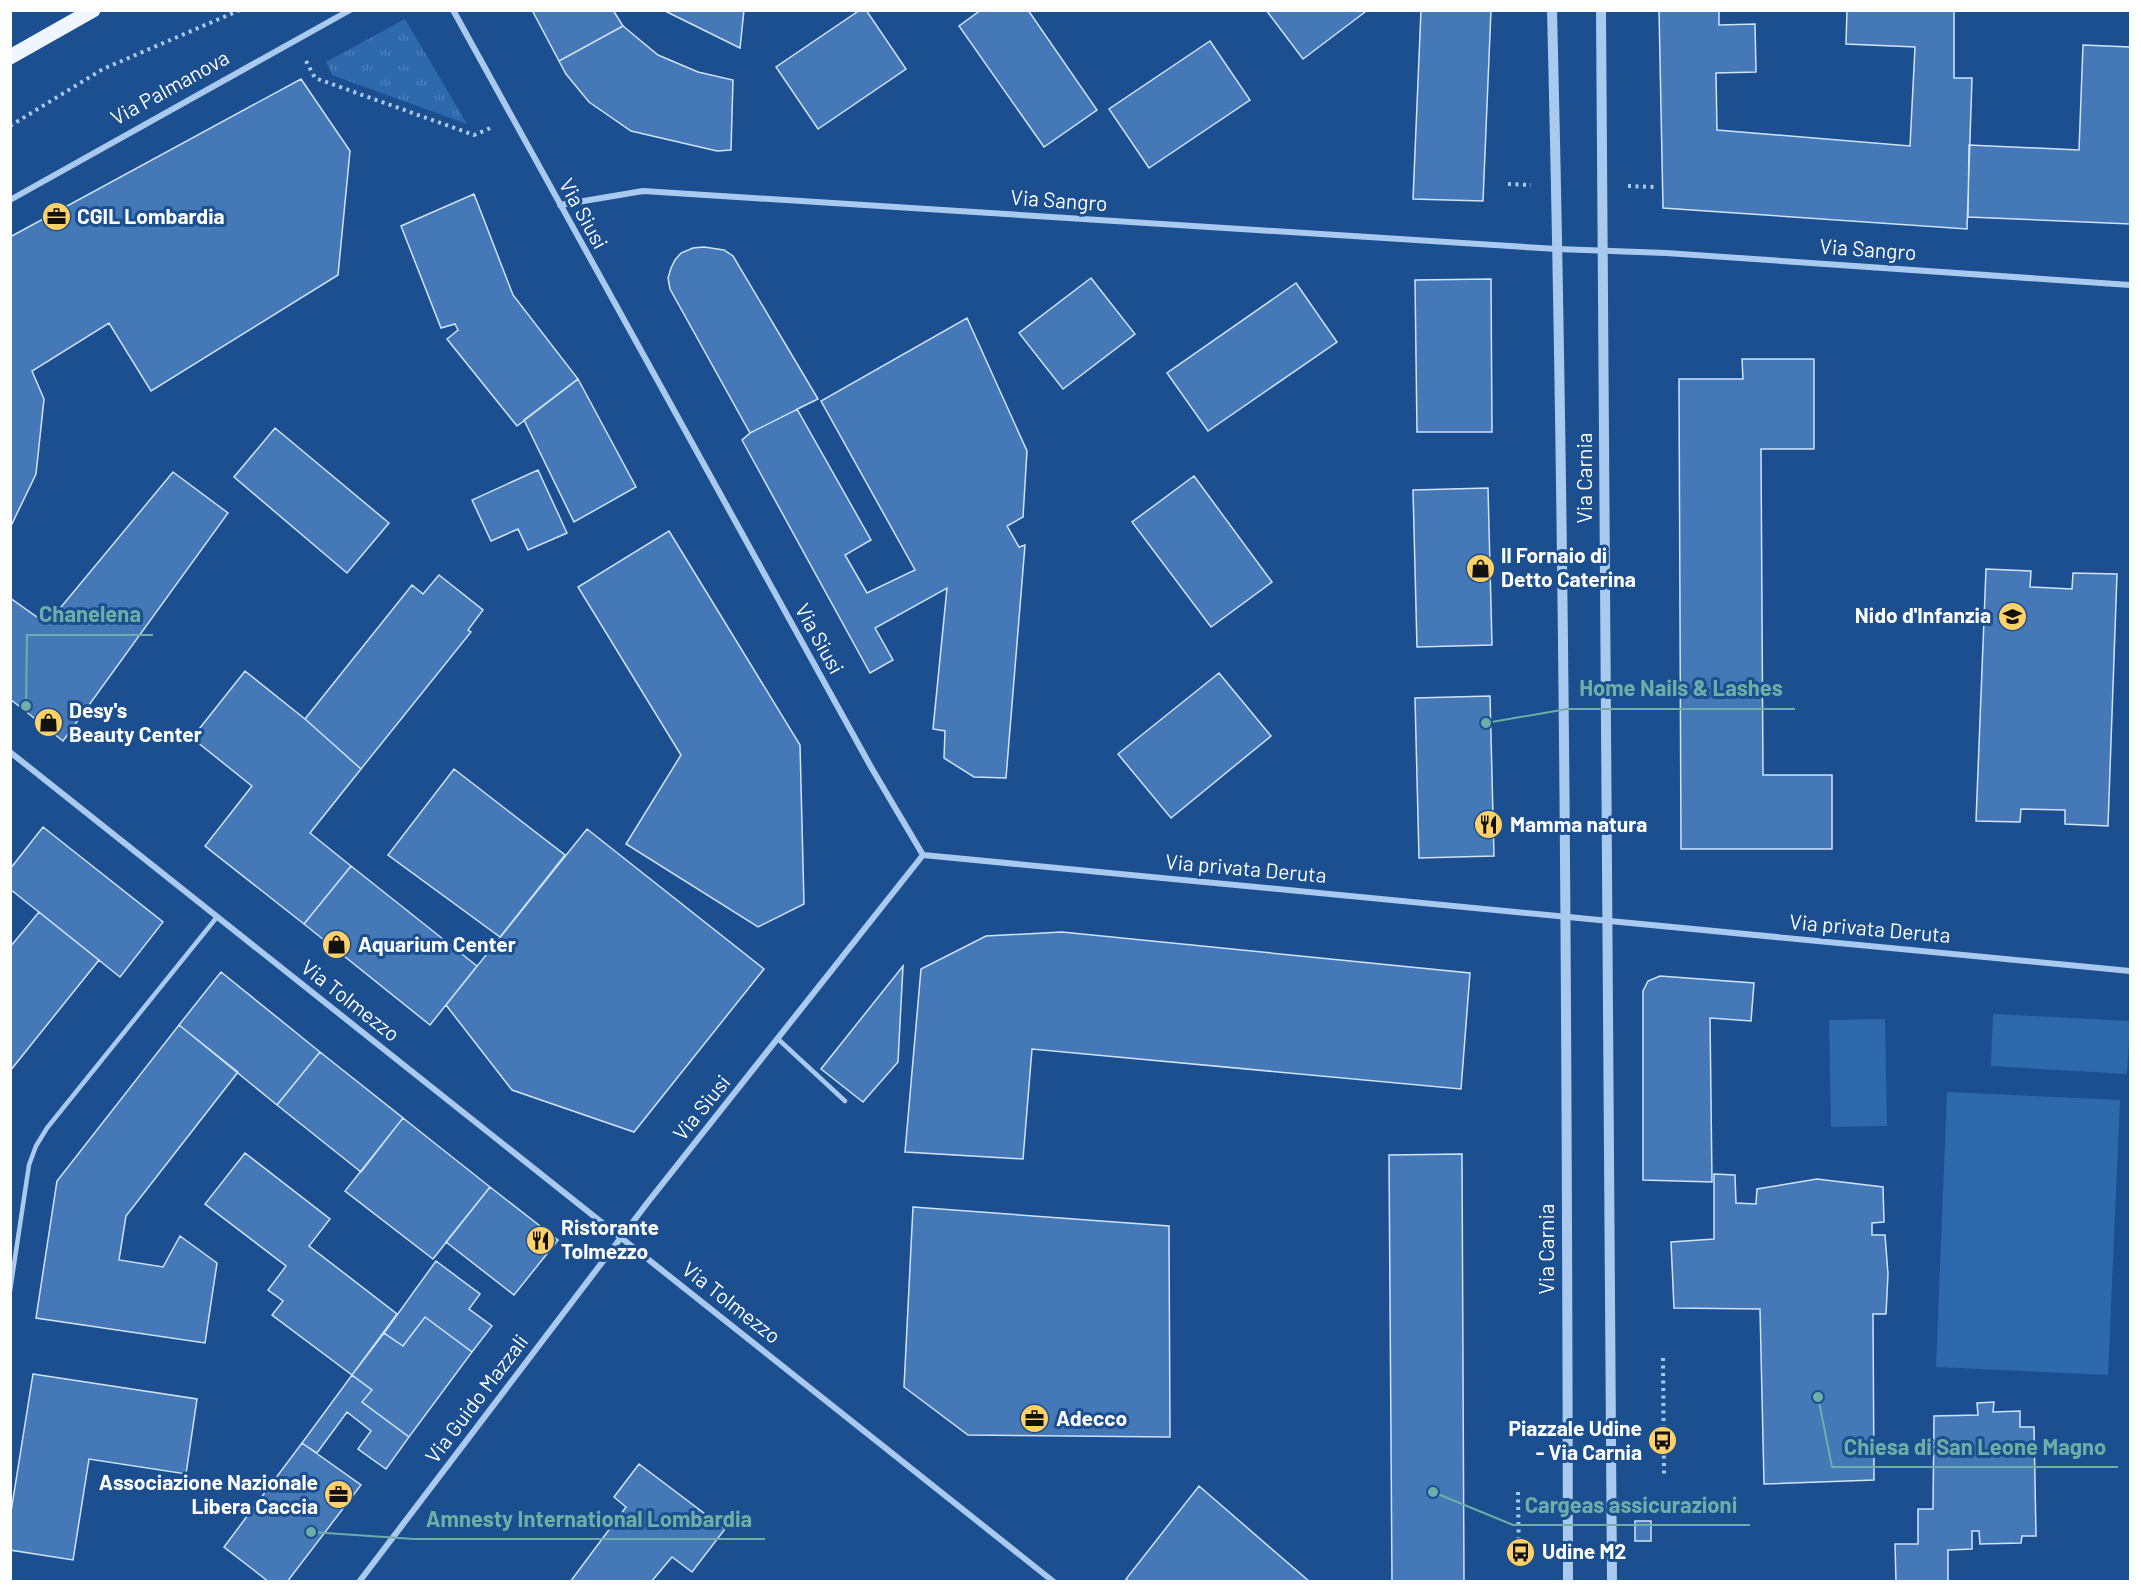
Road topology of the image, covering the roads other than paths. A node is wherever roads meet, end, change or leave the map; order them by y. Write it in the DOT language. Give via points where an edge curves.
graph roads {
  1 [pos="93,10"];
  2 [pos="350,10"];
  3 [pos="453,10"];
  4 [pos="1552,10"];
  5 [pos="1601,10"];
  6 [pos="10,57"];
  7 [pos="10,200"];
  8 [pos="560,205"];
  9 [pos="1557,249"];
  10 [pos="1603,251"];
  11 [pos="2130,285"];
  12 [pos="10,753"];
  13 [pos="923,855"];
  14 [pos="1566,916"];
  15 [pos="217,917"];
  16 [pos="1607,921"];
  17 [pos="2130,971"];
  18 [pos="778,1040"];
  19 [pos="845,1101"];
  20 [pos="621,1238"];
  21 [pos="10,1291"];
  22 [pos="359,1581"];
  23 [pos="1054,1581"];
  24 [pos="1568,1581"];
  25 [pos="1612,1581"];
  1 -- 6 [label="main road"];
  2 -- 7 [label="street, Via Palmanova"];
  3 -- 8 [label="street, Via Siusi"];
  4 -- 9 [label="street, Via Carnia"];
  5 -- 10 [label="street, Via Carnia"];
  8 -- 9 [label="street, Via Sangro" via="643,191"];
  8 -- 13 [label="street, Via Siusi"];
  9 -- 10 [label="street"];
  9 -- 14 [label="street, Via Carnia"];
  10 -- 11 [label="street, Via Sangro"];
  10 -- 16 [label="street, Via Carnia"];
  12 -- 15 [label="street, Via Tolmezzo"];
  13 -- 14 [label="street, Via privata Deruta"];
  13 -- 18 [label="street, Via Siusi"];
  14 -- 16 [label="street"];
  14 -- 24 [label="street, Via Carnia"];
  15 -- 20 [label="street, Via Tolmezzo"];
  15 -- 21 [label="lane" via="36,1146 29,1165"];
  16 -- 17 [label="street, Via privata Deruta"];
  16 -- 25 [label="street, Via Carnia"];
  18 -- 19 [label="lane"];
  18 -- 20 [label="street, Via Siusi"];
  20 -- 22 [label="street, Via Guido Mazzali"];
  20 -- 23 [label="street, Via Tolmezzo"];
}
